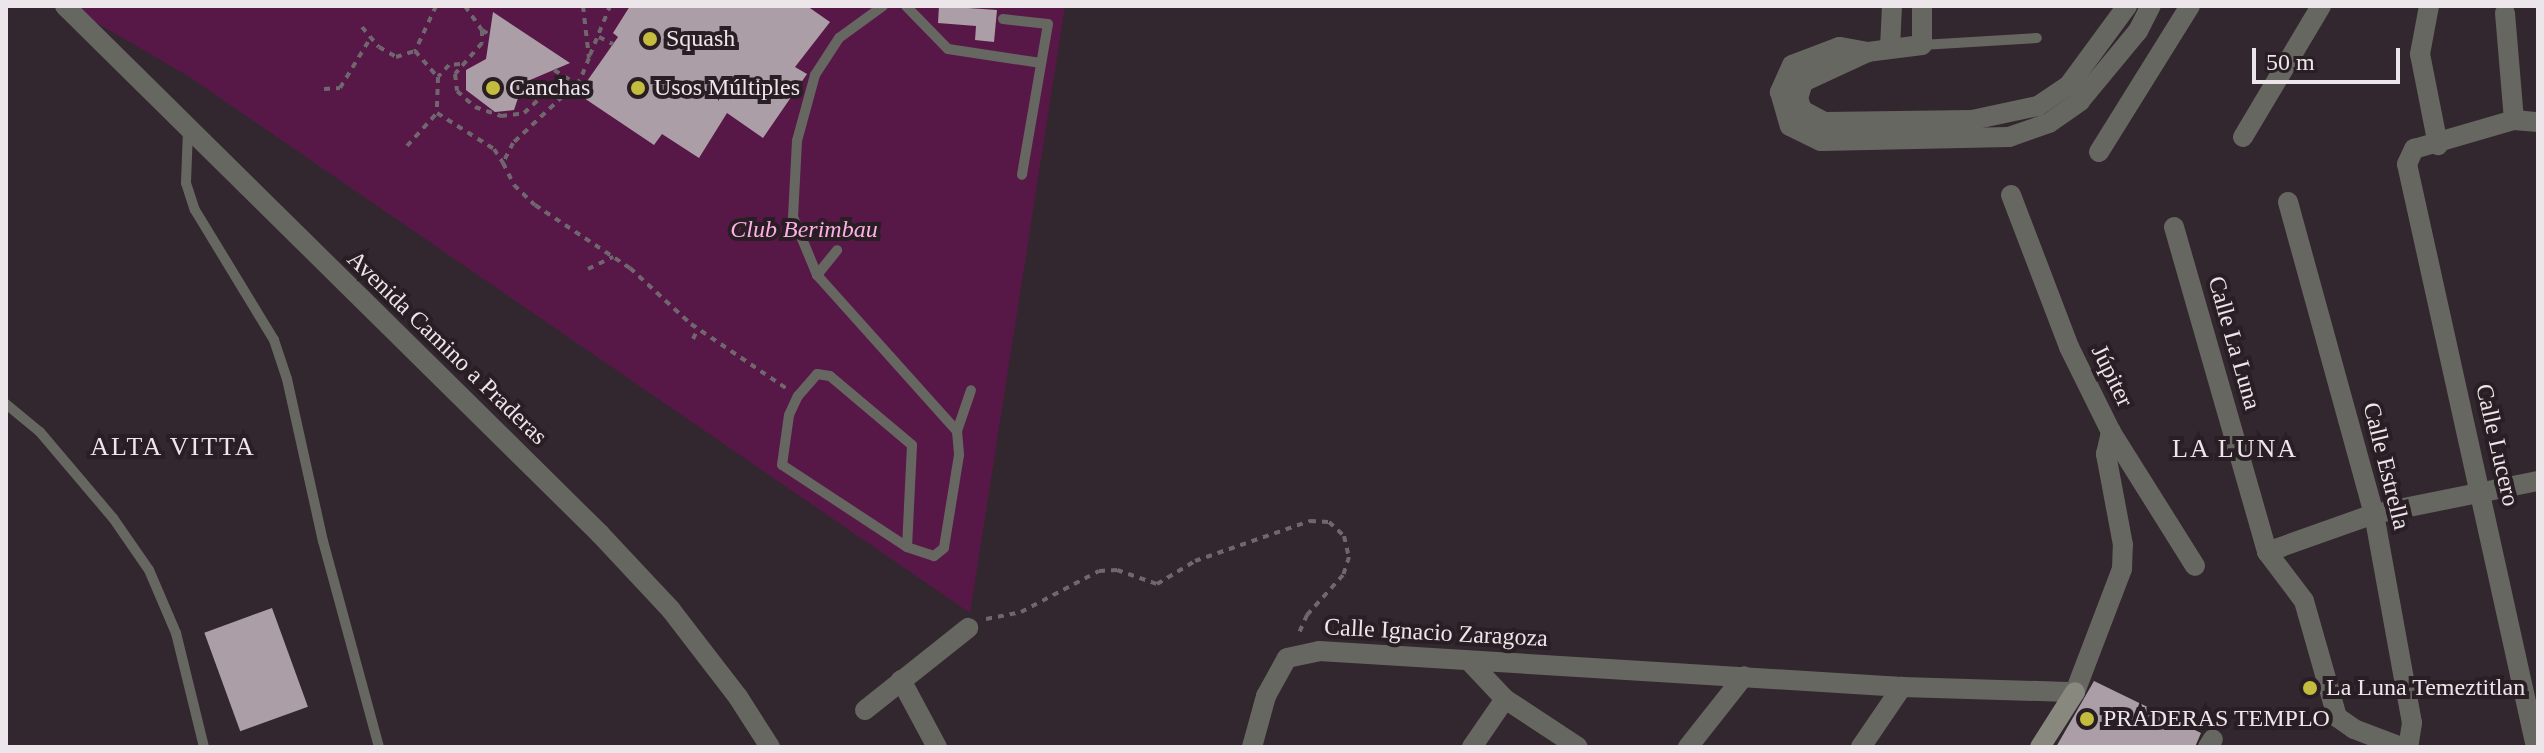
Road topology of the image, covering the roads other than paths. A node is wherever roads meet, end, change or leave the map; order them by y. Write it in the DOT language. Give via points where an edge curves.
graph roads {
  1 [pos="65,6"];
  2 [pos="883,6"];
  3 [pos="906,6"];
  4 [pos="1892,6"];
  5 [pos="1922,6"];
  6 [pos="2127,6"];
  7 [pos="2151,6"];
  8 [pos="2190,6"];
  9 [pos="2321,6"];
  10 [pos="2429,6"];
  11 [pos="2505,13"];
  12 [pos="1003,19"];
  13 [pos="2037,38"];
  14 [pos="1922,45"];
  15 [pos="1890,48"];
  16 [pos="1868,52"];
  17 [pos="1041,63"];
  18 [pos="2514,120"];
  19 [pos="2538,122"];
  20 [pos="188,130"];
  21 [pos="2243,137"];
  22 [pos="2438,145"];
  23 [pos="2099,152"];
  24 [pos="1022,175"];
  25 [pos="2011,195"];
  26 [pos="2288,202"];
  27 [pos="2174,227"];
  28 [pos="837,250"];
  29 [pos="817,275"];
  30 [pos="971,390"];
  31 [pos="6,404"];
  32 [pos="957,431"];
  33 [pos="2111,432"];
  34 [pos="2538,481"];
  35 [pos="2480,489"];
  36 [pos="2374,514"];
  37 [pos="907,547"];
  38 [pos="2267,552"];
  39 [pos="2195,566"];
  40 [pos="968,628"];
  41 [pos="1470,662"];
  42 [pos="1744,676"];
  43 [pos="901,680"];
  44 [pos="1902,687"];
  45 [pos="2075,692"];
  46 [pos="1505,699"];
  47 [pos="865,710"];
  48 [pos="204,747"];
  49 [pos="379,747"];
  50 [pos="770,747"];
  51 [pos="937,747"];
  52 [pos="1252,747"];
  53 [pos="1472,747"];
  54 [pos="1578,747"];
  55 [pos="1688,747"];
  56 [pos="1861,747"];
  57 [pos="2040,747"];
  58 [pos="2401,747"];
  59 [pos="2408,747"];
  60 [pos="2536,747"];
  1 -- 20 [label="street, Avenida Camino a Praderas"];
  2 -- 29 [label="lane" via="826,54 797,141 793,217"];
  3 -- 17 [label="lane" via="948,49"];
  4 -- 15 [label="street"];
  5 -- 14 [label="street"];
  6 -- 16 [label="street" via="2069,85 2027,109 1972,120 1825,122 1802,110 1798,98 1803,82"];
  7 -- 16 [label="street" via="2138,31 2080,101 2049,123 2009,137 1821,141 1790,126 1780,92 1792,65 1839,47"];
  8 -- 23 [label="street"];
  9 -- 21 [label="street"];
  10 -- 22 [label="street" via="2420,54"];
  11 -- 18 [label="street"];
  12 -- 17 [label="lane" via="1048,24"];
  13 -- 14 [label="lane"];
  14 -- 15 [label="street"];
  15 -- 16 [label="street"];
  17 -- 24 [label="lane"];
  18 -- 19 [label="street"];
  18 -- 22 [label="street"];
  20 -- 49 [label="lane" via="186,183 195,210 274,340 287,379 323,541"];
  20 -- 50 [label="street, Avenida Camino a Praderas" via="631,567 738,697"];
  22 -- 35 [label="street, Calle Lucero" via="2408,154"];
  25 -- 33 [label="street, Júpiter" via="2069,347"];
  26 -- 36 [label="street, Calle Estrella"];
  27 -- 38 [label="street, Calle La Luna"];
  28 -- 29 [label="lane"];
  29 -- 32 [label="lane"];
  30 -- 32 [label="lane"];
  31 -- 48 [label="lane" via="40,432 149,570 176,633"];
  32 -- 37 [label="lane" via="959,455 944,548 934,556"];
  33 -- 39 [label="street, Júpiter"];
  33 -- 45 [label="street" via="2106,454 2123,545 2122,569"];
  34 -- 35 [label="street"];
  35 -- 36 [label="street"];
  35 -- 60 [label="street, Calle Lucero"];
  36 -- 38 [label="street"];
  36 -- 59 [label="street, Calle Estrella" via="2412,723"];
  37 -- 37 [label="lane" via="782,465 789,415 811,378 824,373 912,445"];
  38 -- 58 [label="street, Calle La Luna" via="2304,601 2337,717"];
  40 -- 43 [label="street"];
  41 -- 42 [label="street, Calle Ignacio Zaragoza"];
  41 -- 46 [label="street"];
  41 -- 52 [label="street, Calle Ignacio Zaragoza" via="1319,651 1287,658 1266,696"];
  42 -- 44 [label="street, Calle Ignacio Zaragoza"];
  42 -- 55 [label="street"];
  43 -- 47 [label="street"];
  43 -- 51 [label="street"];
  44 -- 45 [label="street, Calle Ignacio Zaragoza"];
  44 -- 56 [label="street"];
  45 -- 57 [label="street"];
  46 -- 53 [label="street"];
  46 -- 54 [label="street"];
}
